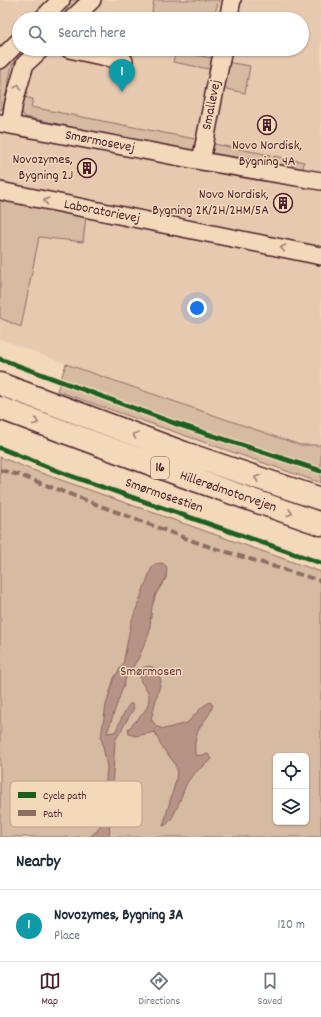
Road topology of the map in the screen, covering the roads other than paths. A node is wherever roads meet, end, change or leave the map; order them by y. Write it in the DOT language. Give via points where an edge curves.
graph roads {
  1 [pos="62,0"];
  2 [pos="92,0"];
  3 [pos="232,0"];
  4 [pos="49,12"];
  5 [pos="79,12"];
  6 [pos="229,12"];
  7 [pos="12,48"];
  8 [pos="34,56"];
  9 [pos="101,56"];
  10 [pos="222,56"];
  11 [pos="0,60"];
  12 [pos="124,61"];
  13 [pos="5,124"];
  14 [pos="201,161"];
  15 [pos="321,181"];
  16 [pos="0,191"];
  17 [pos="321,256"];
  18 [pos="0,384"];
  19 [pos="0,408"];
  20 [pos="321,499"];
  21 [pos="321,524"];
  1 -- 4 [label="lane"];
  2 -- 5 [label="lane"];
  3 -- 6 [label="lane"];
  7 -- 11 [label="lane"];
  13 -- 8 [label="lane, one-way" via="25,64"];
  9 -- 12 [label="lane"];
  10 -- 14 [label="lane, Smallevej"];
  13 -- 14 [label="lane, Smørmosevej"];
  14 -- 15 [label="lane, Smørmosevej"];
  17 -- 16 [label="lane, Laboratorievej, one-way"];
  20 -- 18 [label="highway, Hillerødmotorvejen / 16, one-way" via="184,453"];
  19 -- 21 [label="highway, Hillerødmotorvejen / 16, one-way"];
}
